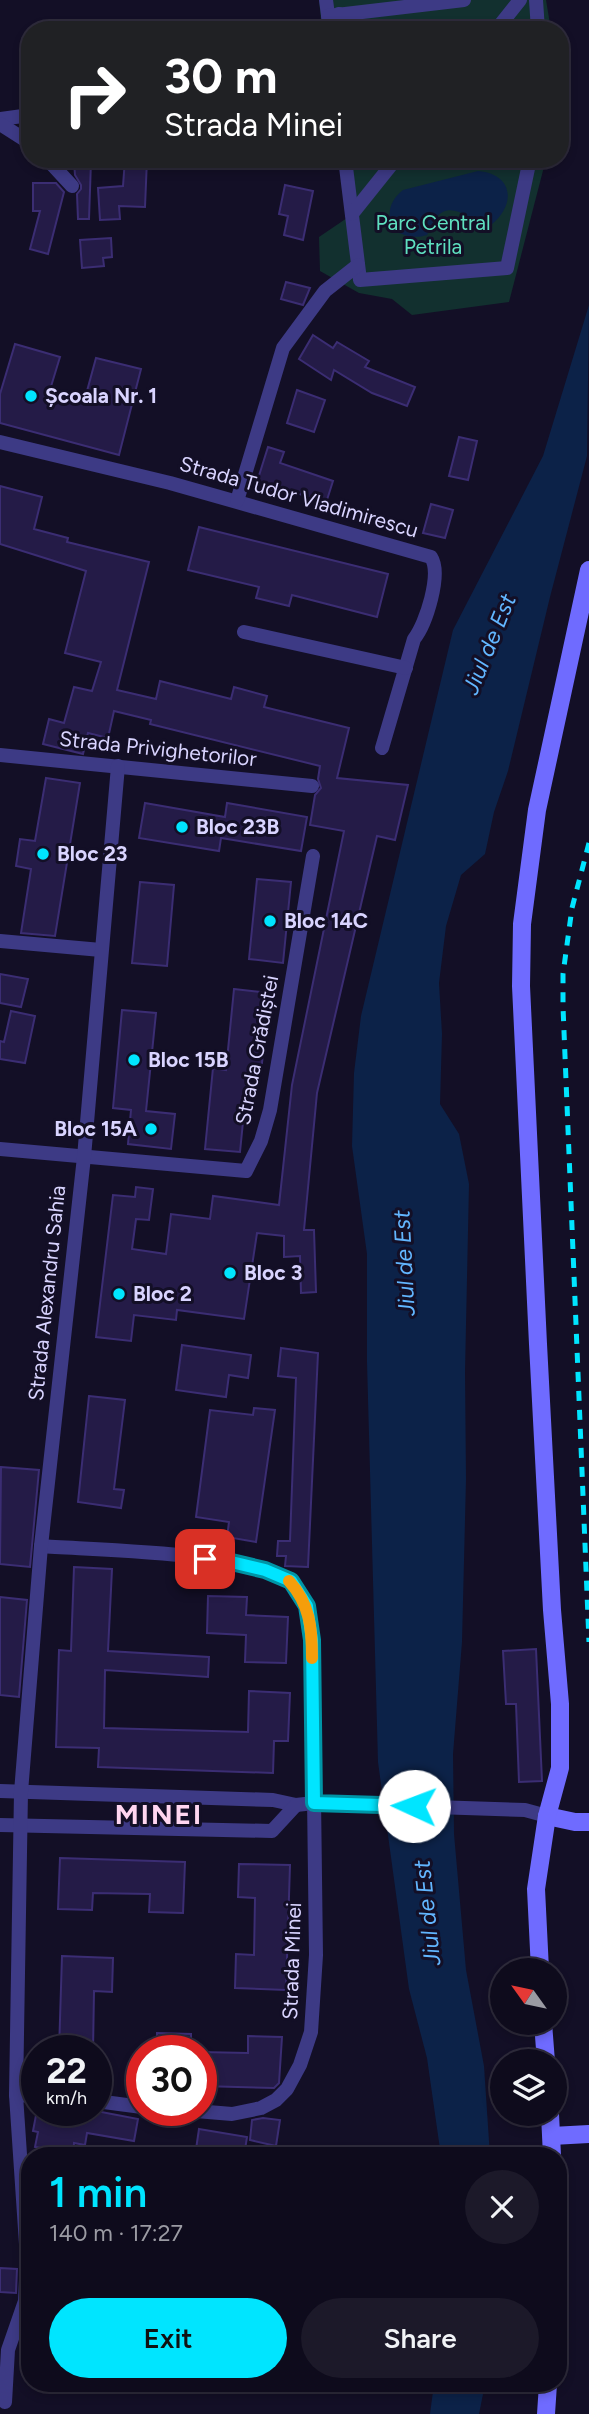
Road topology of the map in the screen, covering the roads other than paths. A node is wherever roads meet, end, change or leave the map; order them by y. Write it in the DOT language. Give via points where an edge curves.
graph roads {
  1 [pos="326,0"];
  2 [pos="464,0"];
  3 [pos="520,0"];
  4 [pos="536,0"];
  5 [pos="332,20"];
  6 [pos="503,21"];
  7 [pos="537,21"];
  8 [pos="21,117"];
  9 [pos="0,121"];
  10 [pos="21,136"];
  11 [pos="55,168"];
  12 [pos="346,168"];
  13 [pos="389,168"];
  14 [pos="528,168"];
  15 [pos="72,186"];
  16 [pos="352,214"];
  17 [pos="358,265"];
  18 [pos="0,442"];
  19 [pos="237,501"];
  20 [pos="589,570"];
  21 [pos="243,632"];
  22 [pos="406,668"];
  23 [pos="382,748"];
  24 [pos="0,755"];
  25 [pos="118,766"];
  26 [pos="312,786"];
  27 [pos="313,856"];
  28 [pos="0,941"];
  29 [pos="101,950"];
  30 [pos="0,1149"];
  31 [pos="83,1157"];
  32 [pos="41,1546"];
  33 [pos="0,1791"];
  34 [pos="21,1792"];
  35 [pos="314,1803"];
  36 [pos="296,1805"];
  37 [pos="547,1816"];
  38 [pos="589,1822"];
  39 [pos="0,1825"];
  40 [pos="19,1825"];
  41 [pos="539,1958"];
  42 [pos="16,2095"];
  43 [pos="21,2095"];
  44 [pos="217,2113"];
  45 [pos="551,2126"];
  46 [pos="589,2134"];
  47 [pos="552,2136"];
  48 [pos="552,2147"];
  49 [pos="21,2170"];
  50 [pos="21,2313"];
  51 [pos="547,2392"];
  52 [pos="5,2402"];
  53 [pos="546,2414"];
  1 -- 5 [label="street"];
  2 -- 5 [label="street"];
  3 -- 6 [label="street"];
  4 -- 7 [label="street"];
  8 -- 9 [label="street"];
  9 -- 10 [label="street"];
  11 -- 15 [label="street"];
  12 -- 16 [label="street"];
  13 -- 16 [label="street"];
  14 -- 17 [label="street" via="507,268 360,280"];
  16 -- 17 [label="street"];
  17 -- 19 [label="street" via="325,291 283,348"];
  18 -- 19 [label="street, Strada Tudor Vladimirescu"];
  19 -- 22 [label="street, Strada Tudor Vladimirescu" via="431,557 436,574"];
  20 -- 37 [label="street" via="537,810 522,924 537,1331 560,1704 560,1768"];
  21 -- 22 [label="street"];
  22 -- 23 [label="street, Strada Tudor Vladimirescu"];
  24 -- 25 [label="street, Strada Privighetorilor"];
  25 -- 26 [label="street, Strada Privighetorilor"];
  25 -- 29 [label="street, Strada Alexandru Sahia"];
  27 -- 31 [label="street, Strada Grădiștei" via="270,1110 246,1171"];
  28 -- 29 [label="street"];
  29 -- 31 [label="street, Strada Alexandru Sahia"];
  30 -- 31 [label="street, Strada Grădiștei"];
  31 -- 32 [label="street, Strada Alexandru Sahia"];
  32 -- 34 [label="street, Strada Alexandru Sahia"];
  32 -- 35 [label="street, Strada Minei" via="223,1560 291,1581 307,1606 312,1640"];
  33 -- 34 [label="street"];
  34 -- 36 [label="street" via="273,1800"];
  34 -- 40 [label="street, Strada Alexandru Sahia"];
  35 -- 36 [label="street"];
  35 -- 37 [label="street" via="525,1810"];
  35 -- 44 [label="street, Strada Minei" via="316,1955 311,2032 300,2065 276,2100 261,2108"];
  36 -- 40 [label="street" via="272,1831"];
  37 -- 38 [label="street"];
  37 -- 41 [label="street" via="536,1889"];
  39 -- 40 [label="street"];
  40 -- 42 [label="street"];
  42 -- 43 [label="street"];
  42 -- 49 [label="street"];
  45 -- 47 [label="street"];
  46 -- 47 [label="street"];
  47 -- 48 [label="street"];
  50 -- 52 [label="street" via="8,2350"];
  51 -- 53 [label="street"];
}
